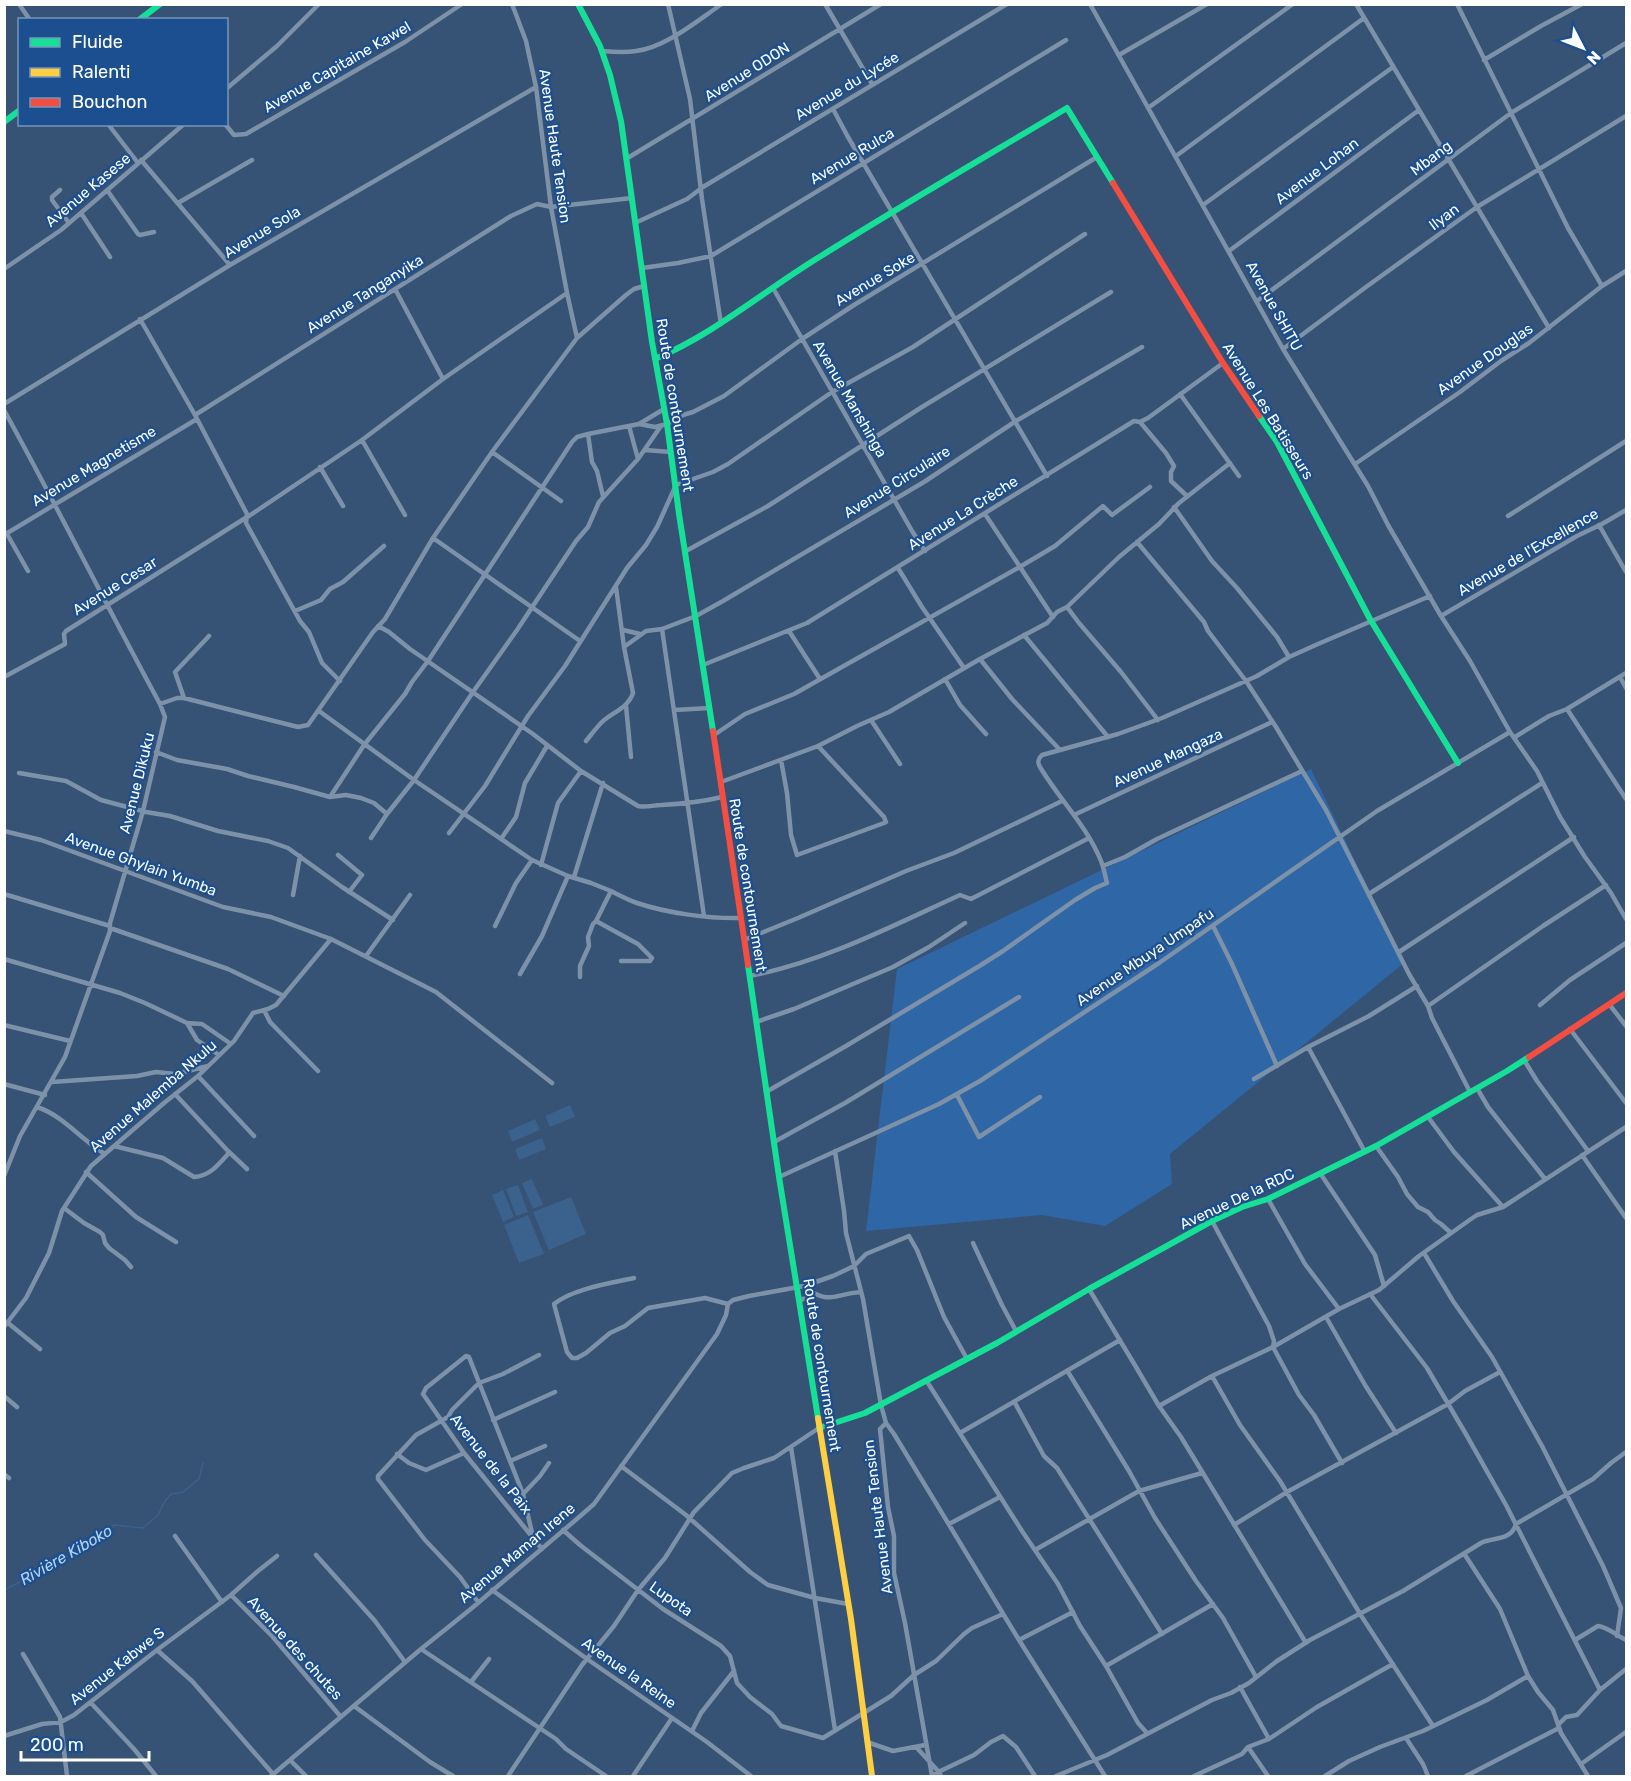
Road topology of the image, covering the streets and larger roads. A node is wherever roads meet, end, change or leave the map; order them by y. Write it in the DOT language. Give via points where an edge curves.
graph roads {
  1 [pos="19,4"];
  2 [pos="319,4"];
  3 [pos="462,4"];
  4 [pos="512,4"];
  5 [pos="578,4"];
  6 [pos="668,4"];
  7 [pos="722,4"];
  8 [pos="825,4"];
  9 [pos="881,4"];
  10 [pos="1007,4"];
  11 [pos="1090,4"];
  12 [pos="1207,4"];
  13 [pos="1293,4"];
  14 [pos="1356,4"];
  15 [pos="1457,4"];
  16 [pos="1582,4"];
  17 [pos="157,5"];
  18 [pos="29,18"];
  19 [pos="141,18"];
  20 [pos="1364,18"];
  21 [pos="840,29"];
  22 [pos="674,36"];
  23 [pos="1066,40"];
  24 [pos="1626,43"];
  25 [pos="602,51"];
  26 [pos="1119,55"];
  27 [pos="1484,60"];
  28 [pos="1393,67"];
  29 [pos="872,84"];
  30 [pos="228,87"];
  31 [pos="536,87"];
  32 [pos="1148,108"];
  33 [pos="833,109"];
  34 [pos="1419,110"];
  35 [pos="18,112"];
  36 [pos="1511,113"];
  37 [pos="1626,116"];
  38 [pos="692,120"];
  39 [pos="4,122"];
  40 [pos="110,126"];
  41 [pos="182,126"];
  42 [pos="227,126"];
  43 [pos="1176,156"];
  44 [pos="1097,157"];
  45 [pos="626,159"];
  46 [pos="252,160"];
  47 [pos="1449,160"];
  48 [pos="139,162"];
  49 [pos="863,163"];
  50 [pos="1539,170"];
  51 [pos="701,189"];
  52 [pos="60,190"];
  53 [pos="107,190"];
  54 [pos="632,198"];
  55 [pos="178,203"];
  56 [pos="1203,205"];
  57 [pos="552,207"];
  58 [pos="1477,207"];
  59 [pos="81,213"];
  60 [pos="893,213"];
  61 [pos="69,223"];
  62 [pos="635,223"];
  63 [pos="154,232"];
  64 [pos="1085,234"];
  65 [pos="1229,251"];
  66 [pos="711,256"];
  67 [pos="110,257"];
  68 [pos="922,264"];
  69 [pos="230,265"];
  70 [pos="642,268"];
  71 [pos="4,269"];
  72 [pos="1626,271"];
  73 [pos="644,286"];
  74 [pos="1602,286"];
  75 [pos="396,288"];
  76 [pos="773,288"];
  77 [pos="1111,292"];
  78 [pos="567,293"];
  79 [pos="1257,301"];
  80 [pos="954,319"];
  81 [pos="140,320"];
  82 [pos="721,324"];
  83 [pos="1549,328"];
  84 [pos="577,338"];
  85 [pos="802,339"];
  86 [pos="1142,347"];
  87 [pos="1283,349"];
  88 [pos="655,359"];
  89 [pos="1223,363"];
  90 [pos="985,370"];
  91 [pos="443,379"];
  92 [pos="832,392"];
  93 [pos="1180,394"];
  94 [pos="4,404"];
  95 [pos="664,409"];
  96 [pos="4,410"];
  97 [pos="196,417"];
  98 [pos="1016,421"];
  99 [pos="1140,422"];
  100 [pos="639,424"];
  101 [pos="664,425"];
  102 [pos="629,426"];
  103 [pos="588,434"];
  104 [pos="362,440"];
  105 [pos="1626,441"];
  106 [pos="863,446"];
  107 [pos="645,450"];
  108 [pos="492,452"];
  109 [pos="671,452"];
  110 [pos="638,459"];
  111 [pos="1230,463"];
  112 [pos="1354,464"];
  113 [pos="320,467"];
  114 [pos="1047,476"];
  115 [pos="1239,476"];
  116 [pos="676,485"];
  117 [pos="541,487"];
  118 [pos="1150,487"];
  119 [pos="603,496"];
  120 [pos="1187,496"];
  121 [pos="894,499"];
  122 [pos="561,501"];
  123 [pos="56,503"];
  124 [pos="343,506"];
  125 [pos="1174,507"];
  126 [pos="1626,510"];
  127 [pos="985,514"];
  128 [pos="405,515"];
  129 [pos="1508,516"];
  130 [pos="247,518"];
  131 [pos="1599,525"];
  132 [pos="6,535"];
  133 [pos="433,538"];
  134 [pos="1137,542"];
  135 [pos="384,546"];
  136 [pos="686,551"];
  137 [pos="925,551"];
  138 [pos="1021,567"];
  139 [pos="898,568"];
  140 [pos="28,571"];
  141 [pos="1626,572"];
  142 [pos="484,574"];
  143 [pos="616,587"];
  144 [pos="1430,596"];
  145 [pos="107,605"];
  146 [pos="532,607"];
  147 [pos="1067,607"];
  148 [pos="295,611"];
  149 [pos="696,616"];
  150 [pos="1441,616"];
  151 [pos="1053,617"];
  152 [pos="929,618"];
  153 [pos="1372,621"];
  154 [pos="378,626"];
  155 [pos="662,629"];
  156 [pos="623,630"];
  157 [pos="789,631"];
  158 [pos="640,634"];
  159 [pos="1024,635"];
  160 [pos="209,636"];
  161 [pos="580,641"];
  162 [pos="624,647"];
  163 [pos="1289,657"];
  164 [pos="980,659"];
  165 [pos="428,661"];
  166 [pos="703,665"];
  167 [pos="964,668"];
  168 [pos="1626,673"];
  169 [pos="4,677"];
  170 [pos="1620,677"];
  171 [pos="820,679"];
  172 [pos="945,679"];
  173 [pos="340,681"];
  174 [pos="1246,681"];
  175 [pos="1626,688"];
  176 [pos="473,692"];
  177 [pos="184,698"];
  178 [pos="160,704"];
  179 [pos="626,706"];
  180 [pos="710,708"];
  181 [pos="1567,709"];
  182 [pos="674,710"];
  183 [pos="319,711"];
  184 [pos="871,720"];
  185 [pos="1158,720"];
  186 [pos="1272,722"];
  187 [pos="522,727"];
  188 [pos="1510,732"];
  189 [pos="986,734"];
  190 [pos="714,735"];
  191 [pos="1108,736"];
  192 [pos="1515,737"];
  193 [pos="586,741"];
  194 [pos="364,745"];
  195 [pos="548,746"];
  196 [pos="818,746"];
  197 [pos="1060,750"];
  198 [pos="156,753"];
  199 [pos="632,757"];
  200 [pos="781,760"];
  201 [pos="1458,763"];
  202 [pos="900,764"];
  203 [pos="581,771"];
  204 [pos="1302,771"];
  205 [pos="19,774"];
  206 [pos="414,780"];
  207 [pos="720,782"];
  208 [pos="603,783"];
  209 [pos="1542,783"];
  210 [pos="330,797"];
  211 [pos="722,797"];
  212 [pos="1626,799"];
  213 [pos="1062,801"];
  214 [pos="688,804"];
  215 [pos="142,811"];
  216 [pos="387,814"];
  217 [pos="463,814"];
  218 [pos="1074,815"];
  219 [pos="4,831"];
  220 [pos="449,833"];
  221 [pos="1574,837"];
  222 [pos="371,838"];
  223 [pos="501,838"];
  224 [pos="1089,838"];
  225 [pos="1340,838"];
  226 [pos="338,855"];
  227 [pos="300,856"];
  228 [pos="532,860"];
  229 [pos="541,865"];
  230 [pos="1103,866"];
  231 [pos="126,870"];
  232 [pos="568,876"];
  233 [pos="574,878"];
  234 [pos="1606,885"];
  235 [pos="611,891"];
  236 [pos="349,892"];
  237 [pos="4,894"];
  238 [pos="1369,894"];
  239 [pos="293,895"];
  240 [pos="410,895"];
  241 [pos="704,916"];
  242 [pos="741,918"];
  243 [pos="1626,919"];
  244 [pos="393,920"];
  245 [pos="596,921"];
  246 [pos="965,923"];
  247 [pos="495,926"];
  248 [pos="1213,926"];
  249 [pos="110,927"];
  250 [pos="331,939"];
  251 [pos="744,940"];
  252 [pos="1626,943"];
  253 [pos="1399,952"];
  254 [pos="366,956"];
  255 [pos="4,959"];
  256 [pos="621,961"];
  257 [pos="520,974"];
  258 [pos="750,976"];
  259 [pos="580,977"];
  260 [pos="91,984"];
  261 [pos="1417,986"];
  262 [pos="1626,993"];
  263 [pos="284,996"];
  264 [pos="1019,997"];
  265 [pos="1609,1004"];
  266 [pos="1540,1005"];
  267 [pos="1428,1006"];
  268 [pos="264,1010"];
  269 [pos="756,1022"];
  270 [pos="187,1023"];
  271 [pos="4,1025"];
  272 [pos="1626,1026"];
  273 [pos="1570,1029"];
  274 [pos="70,1041"];
  275 [pos="231,1044"];
  276 [pos="1308,1047"];
  277 [pos="219,1055"];
  278 [pos="1524,1060"];
  279 [pos="208,1066"];
  280 [pos="1277,1066"];
  281 [pos="318,1071"];
  282 [pos="198,1076"];
  283 [pos="1254,1079"];
  284 [pos="52,1082"];
  285 [pos="552,1083"];
  286 [pos="4,1084"];
  287 [pos="1477,1088"];
  288 [pos="766,1092"];
  289 [pos="1470,1092"];
  290 [pos="175,1094"];
  291 [pos="45,1095"];
  292 [pos="957,1095"];
  293 [pos="1040,1097"];
  294 [pos="1626,1104"];
  295 [pos="37,1107"];
  296 [pos="1428,1117"];
  297 [pos="1626,1127"];
  298 [pos="254,1136"];
  299 [pos="774,1142"];
  300 [pos="114,1146"];
  301 [pos="1376,1146"];
  302 [pos="4,1149"];
  303 [pos="834,1150"];
  304 [pos="228,1151"];
  305 [pos="13,1152"];
  306 [pos="1365,1152"];
  307 [pos="1585,1153"];
  308 [pos="105,1154"];
  309 [pos="247,1169"];
  310 [pos="86,1172"];
  311 [pos="1320,1173"];
  312 [pos="4,1176"];
  313 [pos="779,1177"];
  314 [pos="1545,1179"];
  315 [pos="1268,1199"];
  316 [pos="63,1208"];
  317 [pos="1503,1208"];
  318 [pos="1626,1218"];
  319 [pos="1212,1221"];
  320 [pos="1451,1233"];
  321 [pos="176,1242"];
  322 [pos="973,1243"];
  323 [pos="1424,1253"];
  324 [pos="854,1266"];
  325 [pos="131,1267"];
  326 [pos="634,1278"];
  327 [pos="801,1286"];
  328 [pos="1384,1286"];
  329 [pos="1089,1289"];
  330 [pos="861,1292"];
  331 [pos="1370,1294"];
  332 [pos="816,1295"];
  333 [pos="800,1300"];
  334 [pos="728,1304"];
  335 [pos="1339,1310"];
  336 [pos="1326,1317"];
  337 [pos="6,1325"];
  338 [pos="1016,1331"];
  339 [pos="1120,1340"];
  340 [pos="1273,1347"];
  341 [pos="40,1349"];
  342 [pos="539,1355"];
  343 [pos="967,1359"];
  344 [pos="1068,1372"];
  345 [pos="1500,1372"];
  346 [pos="1212,1376"];
  347 [pos="926,1380"];
  348 [pos="479,1383"];
  349 [pos="555,1392"];
  350 [pos="4,1395"];
  351 [pos="1015,1403"];
  352 [pos="881,1404"];
  353 [pos="1448,1404"];
  354 [pos="1159,1406"];
  355 [pos="17,1407"];
  356 [pos="493,1420"];
  357 [pos="442,1421"];
  358 [pos="886,1423"];
  359 [pos="819,1428"];
  360 [pos="1396,1433"];
  361 [pos="960,1434"];
  362 [pos="545,1446"];
  363 [pos="791,1447"];
  364 [pos="1626,1452"];
  365 [pos="464,1453"];
  366 [pos="397,1454"];
  367 [pos="510,1461"];
  368 [pos="549,1463"];
  369 [pos="1342,1463"];
  370 [pos="621,1466"];
  371 [pos="1202,1473"];
  372 [pos="1139,1491"];
  373 [pos="1287,1492"];
  374 [pos="523,1494"];
  375 [pos="1566,1495"];
  376 [pos="1000,1497"];
  377 [pos="690,1518"];
  378 [pos="1089,1520"];
  379 [pos="949,1524"];
  380 [pos="1516,1524"];
  381 [pos="1234,1525"];
  382 [pos="563,1530"];
  383 [pos="175,1536"];
  384 [pos="533,1537"];
  385 [pos="542,1549"];
  386 [pos="1035,1550"];
  387 [pos="1465,1555"];
  388 [pos="276,1556"];
  389 [pos="316,1556"];
  390 [pos="492,1590"];
  391 [pos="638,1590"];
  392 [pos="231,1595"];
  393 [pos="815,1598"];
  394 [pos="222,1602"];
  395 [pos="478,1602"];
  396 [pos="848,1604"];
  397 [pos="1213,1604"];
  398 [pos="1073,1612"];
  399 [pos="1360,1613"];
  400 [pos="1004,1614"];
  401 [pos="1162,1634"];
  402 [pos="1617,1636"];
  403 [pos="1018,1640"];
  404 [pos="1575,1640"];
  405 [pos="1626,1641"];
  406 [pos="1306,1643"];
  407 [pos="420,1649"];
  408 [pos="157,1650"];
  409 [pos="23,1654"];
  410 [pos="489,1659"];
  411 [pos="587,1659"];
  412 [pos="405,1662"];
  413 [pos="1393,1664"];
  414 [pos="1106,1666"];
  415 [pos="1626,1670"];
  416 [pos="734,1671"];
  417 [pos="914,1675"];
  418 [pos="1528,1676"];
  419 [pos="1256,1677"];
  420 [pos="471,1682"];
  421 [pos="1240,1687"];
  422 [pos="1600,1690"];
  423 [pos="90,1703"];
  424 [pos="354,1706"];
  425 [pos="863,1714"];
  426 [pos="341,1718"];
  427 [pos="672,1718"];
  428 [pos="61,1722"];
  429 [pos="1433,1726"];
  430 [pos="1559,1726"];
  431 [pos="539,1728"];
  432 [pos="835,1730"];
  433 [pos="692,1731"];
  434 [pos="1626,1732"];
  435 [pos="1147,1733"];
  436 [pos="4,1736"];
  437 [pos="1406,1738"];
  438 [pos="1269,1739"];
  439 [pos="867,1742"];
  440 [pos="925,1745"];
  441 [pos="915,1746"];
  442 [pos="1248,1747"];
  443 [pos="1095,1759"];
  444 [pos="291,1761"];
  445 [pos="928,1761"];
  446 [pos="1581,1764"];
  447 [pos="940,1774"];
  448 [pos="272,1775"];
  449 [pos="67,1776"];
  450 [pos="156,1776"];
  451 [pos="306,1776"];
  452 [pos="453,1776"];
  453 [pos="508,1776"];
  454 [pos="606,1776"];
  455 [pos="633,1776"];
  456 [pos="751,1776"];
  457 [pos="872,1776"];
  458 [pos="931,1776"];
  459 [pos="1035,1776"];
  460 [pos="1056,1776"];
  461 [pos="1105,1776"];
  462 [pos="1194,1776"];
  463 [pos="1269,1776"];
  464 [pos="1325,1776"];
  465 [pos="1428,1776"];
  466 [pos="1466,1776"];
  467 [pos="1588,1776"];
  1 -- 18 [label="street"];
  2 -- 30 [label="street"];
  3 -- 42 [label="street, Avenue Capitaine Kawel" via="405,42 246,134 234,135"];
  4 -- 31 [label="street, Avenue Haute Tension" via="526,41"];
  5 -- 25 [label="street, Route de contournement"];
  6 -- 22 [label="street"];
  7 -- 22 [label="street"];
  8 -- 21 [label="street"];
  9 -- 21 [label="street, Avenue ODON"];
  10 -- 29 [label="street, Avenue du Lycée"];
  11 -- 26 [label="street, Avenue SHITU"];
  12 -- 26 [label="street"];
  13 -- 32 [label="street"];
  14 -- 20 [label="street"];
  15 -- 27 [label="street"];
  16 -- 27 [label="street"];
  17 -- 19 [label="street"];
  20 -- 28 [label="street"];
  20 -- 43 [label="street"];
  21 -- 29 [label="street"];
  21 -- 38 [label="street, Avenue ODON"];
  22 -- 25 [label="street" via="637,51"];
  22 -- 38 [label="street"];
  23 -- 49 [label="street, Avenue Rulca"];
  24 -- 36 [label="street, Mbang"];
  25 -- 45 [label="street, Route de contournement" via="613,85"];
  26 -- 32 [label="street, Avenue SHITU"];
  27 -- 36 [label="street"];
  28 -- 34 [label="street"];
  28 -- 56 [label="street"];
  29 -- 33 [label="street, Avenue du Lycée"];
  31 -- 57 [label="street, Avenue Haute Tension"];
  31 -- 69 [label="street, Avenue Sola"];
  32 -- 43 [label="street, Avenue SHITU"];
  33 -- 49 [label="street"];
  33 -- 51 [label="street, Avenue du Lycée"];
  34 -- 47 [label="street"];
  34 -- 65 [label="street, Avenue Lohan"];
  35 -- 39 [label="street"];
  36 -- 47 [label="street, Mbang"];
  36 -- 50 [label="street"];
  37 -- 50 [label="street, Ilyan"];
  38 -- 45 [label="street, Avenue ODON"];
  38 -- 51 [label="street"];
  40 -- 48 [label="street"];
  41 -- 48 [label="street, Avenue Kasese"];
  43 -- 56 [label="street, Avenue SHITU"];
  44 -- 60 [label="street, Avenue Les Batisseurs" via="1067,108"];
  44 -- 68 [label="street, Avenue Soke"];
  44 -- 89 [label="street, Avenue Les Batisseurs"];
  45 -- 54 [label="street, Route de contournement"];
  46 -- 55 [label="street"];
  47 -- 58 [label="street"];
  47 -- 79 [label="street, Mbang"];
  48 -- 53 [label="street, Avenue Kasese"];
  48 -- 55 [label="street"];
  49 -- 60 [label="street"];
  49 -- 66 [label="street, Avenue Rulca"];
  50 -- 58 [label="street, Ilyan"];
  50 -- 74 [label="street"];
  51 -- 62 [label="street, Avenue du Lycée"];
  51 -- 66 [label="street"];
  52 -- 61 [label="street" via="52,200"];
  53 -- 59 [label="street, Avenue Kasese"];
  53 -- 63 [label="street" via="138,234"];
  54 -- 57 [label="street, Avenue Tanganyika"];
  54 -- 62 [label="street, Route de contournement"];
  55 -- 69 [label="street"];
  56 -- 65 [label="street, Avenue SHITU"];
  57 -- 75 [label="street, Avenue Tanganyika" via="537,204 511,216"];
  57 -- 78 [label="street, Avenue Haute Tension"];
  58 -- 83 [label="street"];
  58 -- 87 [label="street, Ilyan"];
  59 -- 61 [label="street, Avenue Kasese"];
  59 -- 67 [label="street"];
  60 -- 68 [label="street"];
  60 -- 76 [label="street"];
  61 -- 71 [label="street, Avenue Kasese"];
  62 -- 70 [label="street, Route de contournement"];
  64 -- 80 [label="street"];
  65 -- 79 [label="street, Avenue SHITU"];
  66 -- 70 [label="street, Avenue Rulca"];
  66 -- 82 [label="street"];
  68 -- 80 [label="street"];
  68 -- 85 [label="street, Avenue Soke"];
  69 -- 81 [label="street, Avenue Sola"];
  70 -- 73 [label="street, Route de contournement"];
  72 -- 74 [label="street, Avenue Douglas"];
  73 -- 84 [label="street" via="626,295"];
  73 -- 88 [label="street, Route de contournement"];
  74 -- 83 [label="street, Avenue Douglas"];
  75 -- 91 [label="street"];
  75 -- 97 [label="street, Avenue Tanganyika"];
  76 -- 82 [label="street"];
  76 -- 85 [label="street, Avenue Manshinga"];
  77 -- 90 [label="street"];
  78 -- 84 [label="street, Avenue Haute Tension"];
  78 -- 91 [label="street, Avenue Cesar"];
  79 -- 87 [label="street, Avenue SHITU"];
  80 -- 90 [label="street"];
  80 -- 92 [label="street"];
  81 -- 94 [label="street, Avenue Sola"];
  81 -- 97 [label="street"];
  82 -- 88 [label="street"];
  83 -- 112 [label="street, Avenue Douglas"];
  84 -- 108 [label="street"];
  85 -- 92 [label="street, Avenue Manshinga"];
  85 -- 101 [label="street, Avenue Soke" via="734,390"];
  86 -- 98 [label="street, Avenue Circulaire"];
  87 -- 112 [label="street, Avenue SHITU"];
  88 -- 95 [label="street, Route de contournement"];
  89 -- 93 [label="street, Avenue La Crèche"];
  89 -- 153 [label="street, Avenue Les Batisseurs" via="1277,442"];
  90 -- 98 [label="street"];
  90 -- 106 [label="street"];
  91 -- 104 [label="street, Avenue Cesar"];
  92 -- 106 [label="street, Avenue Manshinga"];
  92 -- 116 [label="street" via="728,464"];
  93 -- 99 [label="street, Avenue La Crèche"];
  93 -- 111 [label="street"];
  95 -- 100 [label="street"];
  95 -- 101 [label="street, Route de contournement"];
  96 -- 123 [label="street, Avenue Dikuku"];
  97 -- 123 [label="street, Avenue Magnetisme"];
  97 -- 130 [label="street"];
  98 -- 114 [label="street"];
  98 -- 121 [label="street, Avenue Circulaire"];
  99 -- 114 [label="street, Avenue La Crèche" via="1134,421"];
  99 -- 120 [label="street" via="1174,466 1171,481"];
  100 -- 101 [label="street"];
  100 -- 102 [label="street"];
  101 -- 107 [label="street"];
  101 -- 109 [label="street, Route de contournement"];
  102 -- 103 [label="street"];
  102 -- 110 [label="street"];
  103 -- 117 [label="street" via="572,442"];
  103 -- 119 [label="street"];
  104 -- 113 [label="street, Avenue Cesar"];
  104 -- 128 [label="street"];
  105 -- 129 [label="street"];
  106 -- 121 [label="street, Avenue Manshinga"];
  106 -- 136 [label="street" via="775,502"];
  107 -- 109 [label="street"];
  107 -- 110 [label="street"];
  108 -- 117 [label="street"];
  108 -- 133 [label="street"];
  109 -- 116 [label="street, Route de contournement"];
  110 -- 119 [label="street"];
  111 -- 115 [label="street"];
  111 -- 120 [label="street"];
  112 -- 144 [label="street, Avenue SHITU"];
  113 -- 124 [label="street"];
  113 -- 130 [label="street, Avenue Cesar"];
  114 -- 127 [label="street, Avenue La Crèche"];
  116 -- 136 [label="street, Route de contournement"];
  116 -- 143 [label="street" via="651,536"];
  117 -- 122 [label="street"];
  117 -- 142 [label="street"];
  118 -- 138 [label="street" via="1112,515 1103,506 1055,546"];
  119 -- 146 [label="street" via="588,527"];
  120 -- 125 [label="street"];
  121 -- 137 [label="street, Avenue Manshinga"];
  121 -- 149 [label="street, Avenue Circulaire"];
  123 -- 132 [label="street, Avenue Magnetisme"];
  123 -- 145 [label="street, Avenue Dikuku"];
  125 -- 134 [label="street"];
  125 -- 163 [label="street"];
  126 -- 131 [label="street, Avenue de l'Excellence"];
  127 -- 137 [label="street, Avenue La Crèche"];
  127 -- 138 [label="street"];
  130 -- 145 [label="street, Avenue Cesar"];
  130 -- 148 [label="street" via="246,523"];
  131 -- 141 [label="street"];
  131 -- 150 [label="street, Avenue de l'Excellence"];
  132 -- 140 [label="street"];
  133 -- 142 [label="street"];
  133 -- 154 [label="street"];
  134 -- 147 [label="street"];
  134 -- 174 [label="street" via="1191,606"];
  135 -- 148 [label="street" via="321,600"];
  136 -- 149 [label="street, Route de contournement"];
  137 -- 139 [label="street, Avenue La Crèche"];
  138 -- 151 [label="street"];
  138 -- 152 [label="street"];
  139 -- 152 [label="street"];
  139 -- 157 [label="street, Avenue La Crèche"];
  142 -- 146 [label="street"];
  142 -- 165 [label="street"];
  143 -- 156 [label="street"];
  143 -- 161 [label="street"];
  144 -- 150 [label="street, Avenue SHITU"];
  144 -- 153 [label="street"];
  145 -- 169 [label="street, Avenue Cesar" via="65,631 65,644"];
  145 -- 178 [label="street, Avenue Dikuku"];
  146 -- 161 [label="street"];
  146 -- 176 [label="street"];
  147 -- 151 [label="street"];
  147 -- 185 [label="street"];
  148 -- 173 [label="street" via="322,663"];
  149 -- 155 [label="street, Avenue Circulaire"];
  149 -- 166 [label="street, Route de contournement"];
  150 -- 188 [label="street, Avenue SHITU"];
  151 -- 159 [label="street"];
  152 -- 167 [label="street"];
  152 -- 171 [label="street"];
  153 -- 163 [label="street"];
  153 -- 201 [label="street, Avenue Les Batisseurs"];
  154 -- 165 [label="street"];
  154 -- 173 [label="street"];
  155 -- 158 [label="street"];
  155 -- 182 [label="street"];
  156 -- 158 [label="street"];
  156 -- 162 [label="street"];
  157 -- 166 [label="street, Avenue La Crèche"];
  157 -- 171 [label="street"];
  158 -- 162 [label="street"];
  159 -- 164 [label="street"];
  159 -- 191 [label="street"];
  160 -- 177 [label="street" via="175,672"];
  161 -- 187 [label="street"];
  162 -- 179 [label="street" via="633,693"];
  163 -- 174 [label="street"];
  164 -- 167 [label="street"];
  164 -- 197 [label="street"];
  165 -- 176 [label="street"];
  165 -- 194 [label="street"];
  166 -- 180 [label="street, Route de contournement"];
  167 -- 172 [label="street"];
  168 -- 170 [label="street"];
  170 -- 175 [label="street"];
  170 -- 181 [label="street"];
  171 -- 190 [label="street" via="745,714"];
  172 -- 184 [label="street"];
  172 -- 189 [label="street" via="960,705"];
  173 -- 183 [label="street"];
  174 -- 185 [label="street"];
  174 -- 186 [label="street"];
  176 -- 187 [label="street"];
  176 -- 206 [label="street"];
  177 -- 178 [label="street"];
  177 -- 183 [label="street" via="298,727 308,725"];
  178 -- 198 [label="street, Avenue Dikuku" via="165,717"];
  179 -- 193 [label="street" via="603,722"];
  179 -- 199 [label="street"];
  180 -- 182 [label="street"];
  180 -- 190 [label="street, Route de contournement"];
  181 -- 192 [label="street"];
  181 -- 212 [label="street"];
  182 -- 214 [label="street"];
  183 -- 194 [label="street"];
  184 -- 196 [label="street"];
  184 -- 202 [label="street"];
  185 -- 191 [label="street"];
  186 -- 204 [label="street"];
  186 -- 218 [label="street, Avenue Mangaza"];
  187 -- 195 [label="street"];
  187 -- 217 [label="street"];
  188 -- 192 [label="street, Avenue SHITU"];
  188 -- 201 [label="street, Avenue Mbuya Umpafu"];
  190 -- 207 [label="street, Route de contournement"];
  191 -- 197 [label="street"];
  192 -- 209 [label="street, Avenue SHITU"];
  194 -- 206 [label="street"];
  194 -- 210 [label="street"];
  195 -- 203 [label="street"];
  195 -- 223 [label="street" via="525,783 516,817"];
  196 -- 200 [label="street"];
  196 -- 200 [label="street" via="884,817 884,824 796,855"];
  197 -- 213 [label="street" via="1042,755 1038,763"];
  198 -- 210 [label="street"];
  198 -- 215 [label="street, Avenue Dikuku"];
  200 -- 207 [label="street"];
  201 -- 225 [label="street, Avenue Mbuya Umpafu"];
  203 -- 208 [label="street"];
  203 -- 229 [label="street" via="558,802"];
  204 -- 225 [label="street"];
  204 -- 230 [label="street"];
  205 -- 215 [label="street" via="69,782 101,800"];
  206 -- 216 [label="street"];
  206 -- 217 [label="street"];
  207 -- 211 [label="street, Route de contournement"];
  208 -- 214 [label="street" via="641,807"];
  208 -- 233 [label="street"];
  209 -- 221 [label="street, Avenue SHITU"];
  209 -- 238 [label="street"];
  210 -- 216 [label="street" via="366,799"];
  211 -- 214 [label="street"];
  211 -- 242 [label="street, Route de contournement"];
  213 -- 218 [label="street"];
  213 -- 251 [label="street" via="954,853"];
  214 -- 241 [label="street"];
  215 -- 227 [label="street" via="268,841"];
  215 -- 231 [label="street, Avenue Dikuku"];
  216 -- 222 [label="street"];
  217 -- 220 [label="street"];
  217 -- 223 [label="street"];
  218 -- 224 [label="street"];
  219 -- 231 [label="street, Avenue Ghylain Yumba"];
  221 -- 234 [label="street, Avenue SHITU"];
  221 -- 253 [label="street"];
  223 -- 228 [label="street"];
  224 -- 230 [label="street"];
  224 -- 258 [label="street" via="971,899 960,895 817,957"];
  225 -- 238 [label="street"];
  225 -- 248 [label="street, Avenue Mbuya Umpafu"];
  226 -- 236 [label="street" via="362,874"];
  227 -- 236 [label="street"];
  227 -- 239 [label="street"];
  228 -- 229 [label="street"];
  228 -- 247 [label="street"];
  229 -- 232 [label="street"];
  230 -- 288 [label="street" via="1107,884 1075,900 981,965"];
  231 -- 249 [label="street, Avenue Dikuku"];
  231 -- 250 [label="street, Avenue Ghylain Yumba" via="223,907 271,917"];
  232 -- 233 [label="street"];
  232 -- 257 [label="street" via="542,936"];
  233 -- 235 [label="street"];
  234 -- 243 [label="street, Avenue SHITU"];
  234 -- 267 [label="street"];
  235 -- 241 [label="street" via="636,903"];
  235 -- 245 [label="street"];
  236 -- 244 [label="street"];
  237 -- 249 [label="street"];
  238 -- 253 [label="street"];
  240 -- 244 [label="street"];
  241 -- 242 [label="street"];
  242 -- 251 [label="street, Route de contournement"];
  244 -- 254 [label="street"];
  245 -- 256 [label="street" via="638,944 652,958"];
  245 -- 259 [label="street" via="588,937"];
  246 -- 269 [label="street" via="893,967"];
  248 -- 280 [label="street"];
  248 -- 292 [label="street, Avenue Mbuya Umpafu"];
  249 -- 260 [label="street, Avenue Dikuku"];
  249 -- 263 [label="street" via="228,969"];
  250 -- 254 [label="street, Avenue Ghylain Yumba"];
  250 -- 263 [label="street, Avenue Malemba Nkulu"];
  251 -- 258 [label="street, Route de contournement"];
  252 -- 266 [label="street"];
  253 -- 261 [label="street"];
  254 -- 285 [label="street, Avenue Ghylain Yumba" via="436,992"];
  255 -- 260 [label="street"];
  258 -- 269 [label="street, Route de contournement"];
  260 -- 270 [label="street" via="141,1001"];
  260 -- 274 [label="street, Avenue Dikuku"];
  261 -- 267 [label="street"];
  261 -- 276 [label="street"];
  262 -- 265 [label="street, Avenue De la RDC"];
  263 -- 268 [label="street, Avenue Malemba Nkulu"];
  264 -- 299 [label="street"];
  265 -- 272 [label="street"];
  265 -- 273 [label="street, Avenue De la RDC"];
  267 -- 289 [label="street"];
  268 -- 275 [label="street, Avenue Malemba Nkulu" via="253,1013"];
  268 -- 281 [label="street" via="270,1022"];
  269 -- 288 [label="street, Route de contournement"];
  270 -- 275 [label="street" via="202,1024"];
  270 -- 277 [label="street" via="197,1040"];
  271 -- 274 [label="street"];
  273 -- 278 [label="street, Avenue De la RDC"];
  273 -- 294 [label="street"];
  274 -- 284 [label="street, Avenue Dikuku"];
  275 -- 277 [label="street, Avenue Malemba Nkulu"];
  276 -- 280 [label="street"];
  276 -- 306 [label="street"];
  277 -- 279 [label="street, Avenue Malemba Nkulu"];
  278 -- 287 [label="street, Avenue De la RDC"];
  278 -- 307 [label="street"];
  279 -- 282 [label="street, Avenue Malemba Nkulu"];
  279 -- 284 [label="street" via="175,1074 156,1072"];
  280 -- 283 [label="street"];
  282 -- 290 [label="street, Avenue Malemba Nkulu"];
  282 -- 298 [label="street"];
  284 -- 291 [label="street, Avenue Dikuku"];
  286 -- 291 [label="street"];
  287 -- 289 [label="street, Avenue De la RDC"];
  287 -- 314 [label="street"];
  288 -- 299 [label="street, Route de contournement"];
  289 -- 296 [label="street, Avenue De la RDC"];
  290 -- 300 [label="street, Avenue Malemba Nkulu"];
  290 -- 304 [label="street"];
  291 -- 295 [label="street, Avenue Dikuku"];
  292 -- 293 [label="street" via="979,1137"];
  292 -- 303 [label="street, Avenue Mbuya Umpafu"];
  295 -- 305 [label="street, Avenue Dikuku"];
  295 -- 308 [label="street" via="51,1112"];
  296 -- 301 [label="street, Avenue De la RDC"];
  296 -- 317 [label="street"];
  297 -- 307 [label="street"];
  299 -- 313 [label="street, Route de contournement"];
  300 -- 304 [label="street" via="163,1158 196,1177 214,1170"];
  300 -- 308 [label="street, Avenue Malemba Nkulu"];
  301 -- 306 [label="street, Avenue De la RDC"];
  301 -- 320 [label="street" via="1418,1207"];
  302 -- 305 [label="street"];
  303 -- 313 [label="street, Avenue Mbuya Umpafu"];
  303 -- 324 [label="street, Avenue Haute Tension"];
  304 -- 309 [label="street"];
  305 -- 312 [label="street, Avenue Dikuku"];
  306 -- 311 [label="street, Avenue De la RDC"];
  307 -- 314 [label="street"];
  307 -- 318 [label="street"];
  308 -- 310 [label="street, Avenue Malemba Nkulu"];
  310 -- 316 [label="street, Avenue Malemba Nkulu"];
  310 -- 321 [label="street" via="136,1217"];
  311 -- 315 [label="street, Avenue De la RDC"];
  311 -- 328 [label="street" via="1375,1256"];
  313 -- 327 [label="street, Route de contournement"];
  314 -- 317 [label="street"];
  315 -- 319 [label="street, Avenue De la RDC"];
  315 -- 335 [label="street" via="1305,1264"];
  316 -- 325 [label="street" via="100,1232 109,1248"];
  316 -- 337 [label="street, Avenue Malemba Nkulu" via="49,1252 26,1298"];
  317 -- 320 [label="street" via="1477,1215"];
  319 -- 329 [label="street, Avenue De la RDC"];
  319 -- 340 [label="street" via="1269,1326"];
  320 -- 323 [label="street"];
  322 -- 338 [label="street"];
  323 -- 328 [label="street"];
  323 -- 345 [label="street"];
  324 -- 327 [label="street"];
  324 -- 330 [label="street, Avenue Haute Tension"];
  324 -- 343 [label="street" via="866,1254 910,1237 944,1317"];
  326 -- 334 [label="street" via="590,1288 554,1304 571,1357 581,1356 648,1308 707,1298"];
  327 -- 332 [label="street"];
  327 -- 333 [label="street, Route de contournement"];
  327 -- 334 [label="street"];
  328 -- 331 [label="street"];
  329 -- 338 [label="street, Avenue De la RDC"];
  329 -- 339 [label="street"];
  330 -- 332 [label="street" via="827,1298"];
  330 -- 352 [label="street, Avenue Haute Tension"];
  331 -- 335 [label="street"];
  331 -- 353 [label="street" via="1427,1368"];
  332 -- 333 [label="street"];
  333 -- 359 [label="street, Route de contournement"];
  334 -- 370 [label="street, Avenue Maman Irene" via="717,1334"];
  335 -- 336 [label="street"];
  336 -- 340 [label="street"];
  336 -- 360 [label="street"];
  337 -- 341 [label="street"];
  338 -- 343 [label="street, Avenue De la RDC"];
  339 -- 344 [label="street"];
  339 -- 354 [label="street"];
  340 -- 346 [label="street"];
  340 -- 369 [label="street"];
  342 -- 348 [label="street"];
  343 -- 347 [label="street, Avenue De la RDC"];
  344 -- 351 [label="street"];
  344 -- 372 [label="street"];
  345 -- 353 [label="street"];
  345 -- 375 [label="street"];
  346 -- 354 [label="street"];
  346 -- 373 [label="street" via="1240,1425"];
  347 -- 352 [label="street, Avenue De la RDC"];
  347 -- 361 [label="street"];
  348 -- 356 [label="street"];
  348 -- 357 [label="street"];
  348 -- 357 [label="street, Avenue de la Paix" via="468,1356 426,1388 423,1394"];
  349 -- 356 [label="street"];
  350 -- 355 [label="street"];
  351 -- 361 [label="street"];
  351 -- 378 [label="street" via="1044,1456 1057,1468"];
  352 -- 358 [label="street, Avenue Haute Tension"];
  352 -- 359 [label="street, Avenue De la RDC"];
  353 -- 360 [label="street"];
  353 -- 380 [label="street"];
  354 -- 371 [label="street"];
  356 -- 367 [label="street"];
  357 -- 365 [label="street, Avenue de la Paix"];
  357 -- 366 [label="street" via="416,1435"];
  358 -- 379 [label="street"];
  358 -- 417 [label="street, Avenue Haute Tension" via="880,1429 894,1536 894,1573"];
  359 -- 363 [label="street"];
  359 -- 396 [label="street, Route de contournement"];
  360 -- 369 [label="street"];
  361 -- 376 [label="street"];
  362 -- 367 [label="street"];
  363 -- 377 [label="street" via="774,1458 732,1473"];
  363 -- 393 [label="street"];
  364 -- 375 [label="street"];
  365 -- 366 [label="street" via="426,1470"];
  365 -- 384 [label="street, Avenue de la Paix"];
  366 -- 395 [label="street" via="378,1474 378,1479"];
  367 -- 374 [label="street"];
  368 -- 374 [label="street"];
  369 -- 373 [label="street"];
  370 -- 377 [label="street"];
  370 -- 382 [label="street, Avenue Maman Irene" via="594,1503"];
  371 -- 372 [label="street"];
  371 -- 381 [label="street"];
  372 -- 378 [label="street"];
  372 -- 397 [label="street"];
  373 -- 381 [label="street"];
  373 -- 399 [label="street"];
  374 -- 384 [label="street"];
  375 -- 380 [label="street"];
  375 -- 402 [label="street" via="1621,1608"];
  376 -- 379 [label="street"];
  376 -- 386 [label="street"];
  377 -- 391 [label="street" via="665,1558"];
  377 -- 393 [label="street" via="768,1585"];
  378 -- 386 [label="street"];
  378 -- 401 [label="street"];
  379 -- 400 [label="street"];
  380 -- 399 [label="street" via="1509,1536 1480,1543 1409,1588"];
  380 -- 404 [label="street"];
  381 -- 406 [label="street"];
  382 -- 385 [label="street, Avenue Maman Irene"];
  382 -- 391 [label="street, Lupota"];
  383 -- 394 [label="street"];
  384 -- 385 [label="street, Avenue de la Paix"];
  385 -- 390 [label="street, Avenue Maman Irene"];
  386 -- 398 [label="street"];
  387 -- 418 [label="street" via="1500,1609"];
  388 -- 392 [label="street, Avenue Kabwe S"];
  389 -- 412 [label="street" via="375,1621"];
  390 -- 395 [label="street, Avenue Maman Irene"];
  390 -- 411 [label="street, Avenue la Reine"];
  391 -- 411 [label="street"];
  391 -- 416 [label="street, Lupota" via="721,1646 730,1656"];
  392 -- 394 [label="street, Avenue Kabwe S"];
  392 -- 426 [label="street, Avenue des chutes" via="272,1636"];
  393 -- 396 [label="street"];
  393 -- 432 [label="street"];
  394 -- 408 [label="street, Avenue Kabwe S"];
  395 -- 407 [label="street, Avenue Maman Irene"];
  396 -- 425 [label="street, Route de contournement"];
  397 -- 401 [label="street"];
  397 -- 419 [label="street"];
  398 -- 403 [label="street"];
  398 -- 414 [label="street"];
  399 -- 406 [label="street"];
  399 -- 413 [label="street"];
  400 -- 403 [label="street"];
  400 -- 417 [label="street" via="972,1628"];
  401 -- 414 [label="street"];
  402 -- 404 [label="street" via="1598,1626"];
  402 -- 405 [label="street"];
  403 -- 443 [label="street"];
  404 -- 422 [label="street"];
  406 -- 419 [label="street"];
  407 -- 412 [label="street, Avenue Maman Irene"];
  407 -- 420 [label="street"];
  408 -- 423 [label="street, Avenue Kabwe S"];
  408 -- 448 [label="street" via="192,1682"];
  409 -- 428 [label="street"];
  410 -- 420 [label="street"];
  411 -- 427 [label="street, Avenue la Reine"];
  411 -- 431 [label="street"];
  412 -- 424 [label="street, Avenue Maman Irene"];
  413 -- 429 [label="street"];
  413 -- 438 [label="street"];
  414 -- 435 [label="street"];
  415 -- 422 [label="street"];
  416 -- 432 [label="street, Lupota" via="737,1683 781,1726 823,1738"];
  416 -- 433 [label="street"];
  417 -- 425 [label="street"];
  417 -- 440 [label="street, Avenue Haute Tension"];
  418 -- 429 [label="street"];
  418 -- 430 [label="street"];
  419 -- 421 [label="street"];
  420 -- 431 [label="street"];
  421 -- 435 [label="street"];
  421 -- 438 [label="street"];
  422 -- 430 [label="street"];
  423 -- 428 [label="street, Avenue Kabwe S"];
  423 -- 450 [label="street"];
  424 -- 426 [label="street, Avenue Maman Irene"];
  424 -- 452 [label="street"];
  425 -- 432 [label="street"];
  425 -- 439 [label="street, Route de contournement"];
  426 -- 444 [label="street, Avenue Maman Irene"];
  427 -- 433 [label="street, Avenue la Reine"];
  427 -- 455 [label="street"];
  428 -- 436 [label="street"];
  428 -- 449 [label="street, Avenue Kabwe S"];
  429 -- 437 [label="street"];
  430 -- 446 [label="street"];
  430 -- 466 [label="street"];
  431 -- 453 [label="street"];
  431 -- 454 [label="street"];
  433 -- 456 [label="street, Avenue la Reine"];
  434 -- 446 [label="street"];
  435 -- 443 [label="street"];
  437 -- 464 [label="street" via="1366,1753"];
  437 -- 465 [label="street"];
  438 -- 442 [label="street"];
  439 -- 441 [label="street" via="892,1750"];
  439 -- 457 [label="street, Route de contournement"];
  440 -- 441 [label="street"];
  440 -- 445 [label="street, Avenue Haute Tension"];
  441 -- 445 [label="street"];
  442 -- 462 [label="street" via="1242,1754"];
  442 -- 463 [label="street"];
  443 -- 460 [label="street"];
  443 -- 461 [label="street"];
  444 -- 448 [label="street, Avenue Maman Irene"];
  444 -- 451 [label="street"];
  445 -- 447 [label="street"];
  445 -- 458 [label="street, Avenue Haute Tension"];
  446 -- 467 [label="street"];
  447 -- 458 [label="street"];
  447 -- 459 [label="street" via="1003,1736 1016,1747"];
}
